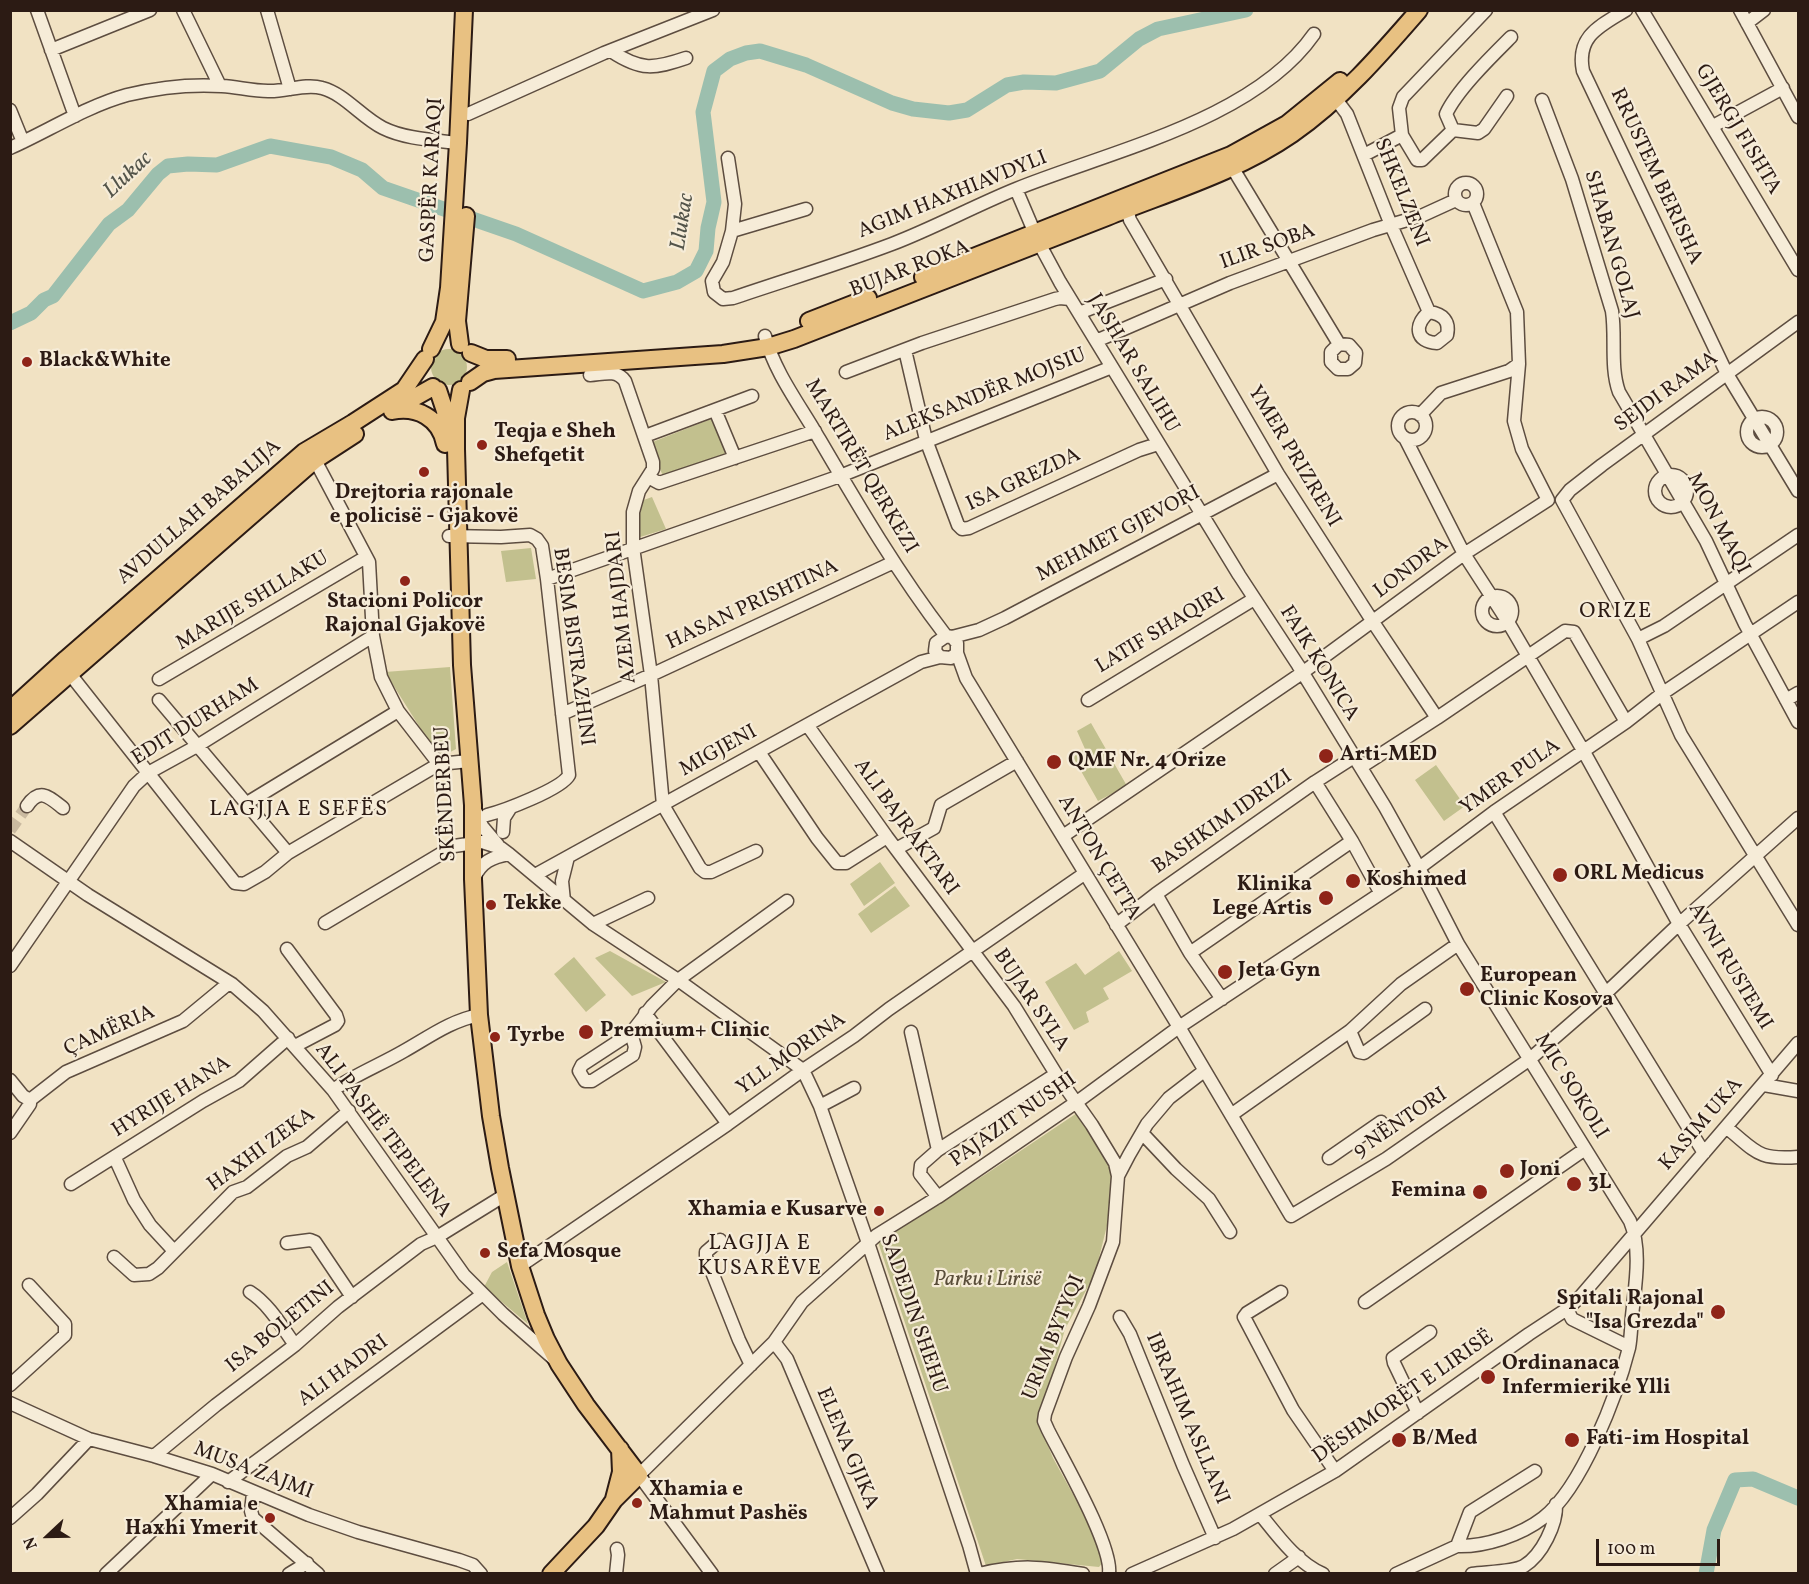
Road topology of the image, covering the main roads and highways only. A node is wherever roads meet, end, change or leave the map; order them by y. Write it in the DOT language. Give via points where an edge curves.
graph roads {
  1 [pos="464,10"];
  2 [pos="475,10"];
  3 [pos="1404,10"];
  4 [pos="1419,10"];
  5 [pos="1333,95"];
  6 [pos="461,198"];
  7 [pos="1037,238"];
  8 [pos="458,247"];
  9 [pos="766,342"];
  10 [pos="465,348"];
  11 [pos="428,354"];
  12 [pos="466,386"];
  13 [pos="435,389"];
  14 [pos="388,412"];
  15 [pos="447,473"];
  16 [pos="453,535"];
  17 [pos="10,710"];
  18 [pos="10,726"];
  19 [pos="464,761"];
  20 [pos="471,842"];
  21 [pos="620,1449"];
  22 [pos="614,1500"];
  23 [pos="551,1574"];
  1 -- 6 [label="main road, GASPËR KARAQI" via="458,143"];
  2 -- 6 [label="main road, GASPËR KARAQI"];
  3 -- 5 [label="main road"];
  4 -- 5 [label="main road" via="1363,74"];
  5 -- 7 [label="main road, BUJAR ROKA" via="1231,155"];
  5 -- 7 [label="main road, BUJAR ROKA" via="1291,135 1232,167 1126,209"];
  6 -- 8 [label="main road, GASPËR KARAQI"];
  7 -- 9 [label="main road, BUJAR ROKA" via="804,323"];
  8 -- 10 [label="main road, GASPËR KARAQI" via="457,321"];
  8 -- 11 [label="main road, GASPËR KARAQI" via="444,322"];
  9 -- 10 [label="main road, BUJAR ROKA" via="500,360 486,359"];
  9 -- 12 [label="main road, BUJAR ROKA" via="723,354 494,370"];
  10 -- 11 [label="main road" via="448,341 436,345"];
  10 -- 12 [label="main road" via="475,367"];
  11 -- 13 [label="main road" via="424,372"];
  11 -- 17 [label="main road, AVDULLAH BABALIJA" via="404,390 304,452"];
  12 -- 13 [label="main road" via="449,393"];
  12 -- 16 [label="main road, SKËNDERBEU" via="456,426"];
  13 -- 14 [label="main road, AVDULLAH BABALIJA"];
  13 -- 15 [label="main road, SKËNDERBEU" via="447,421"];
  14 -- 15 [label="main road" via="422,412 439,427"];
  14 -- 18 [label="main road, AVDULLAH BABALIJA" via="315,460"];
  15 -- 16 [label="main road, SKËNDERBEU"];
  16 -- 19 [label="main road, SKËNDERBEU"];
  19 -- 20 [label="main road, SKËNDERBEU"];
  19 -- 20 [label="main road, SKËNDERBEU" via="473,805"];
  20 -- 21 [label="main road, SKËNDERBEU" via="479,1015 491,1116 520,1266 536,1315 559,1363"];
  21 -- 22 [label="main road" via="621,1472"];
  21 -- 22 [label="main road, SKËNDERBEU" via="639,1475"];
  22 -- 23 [label="main road" via="596,1526"];
}
